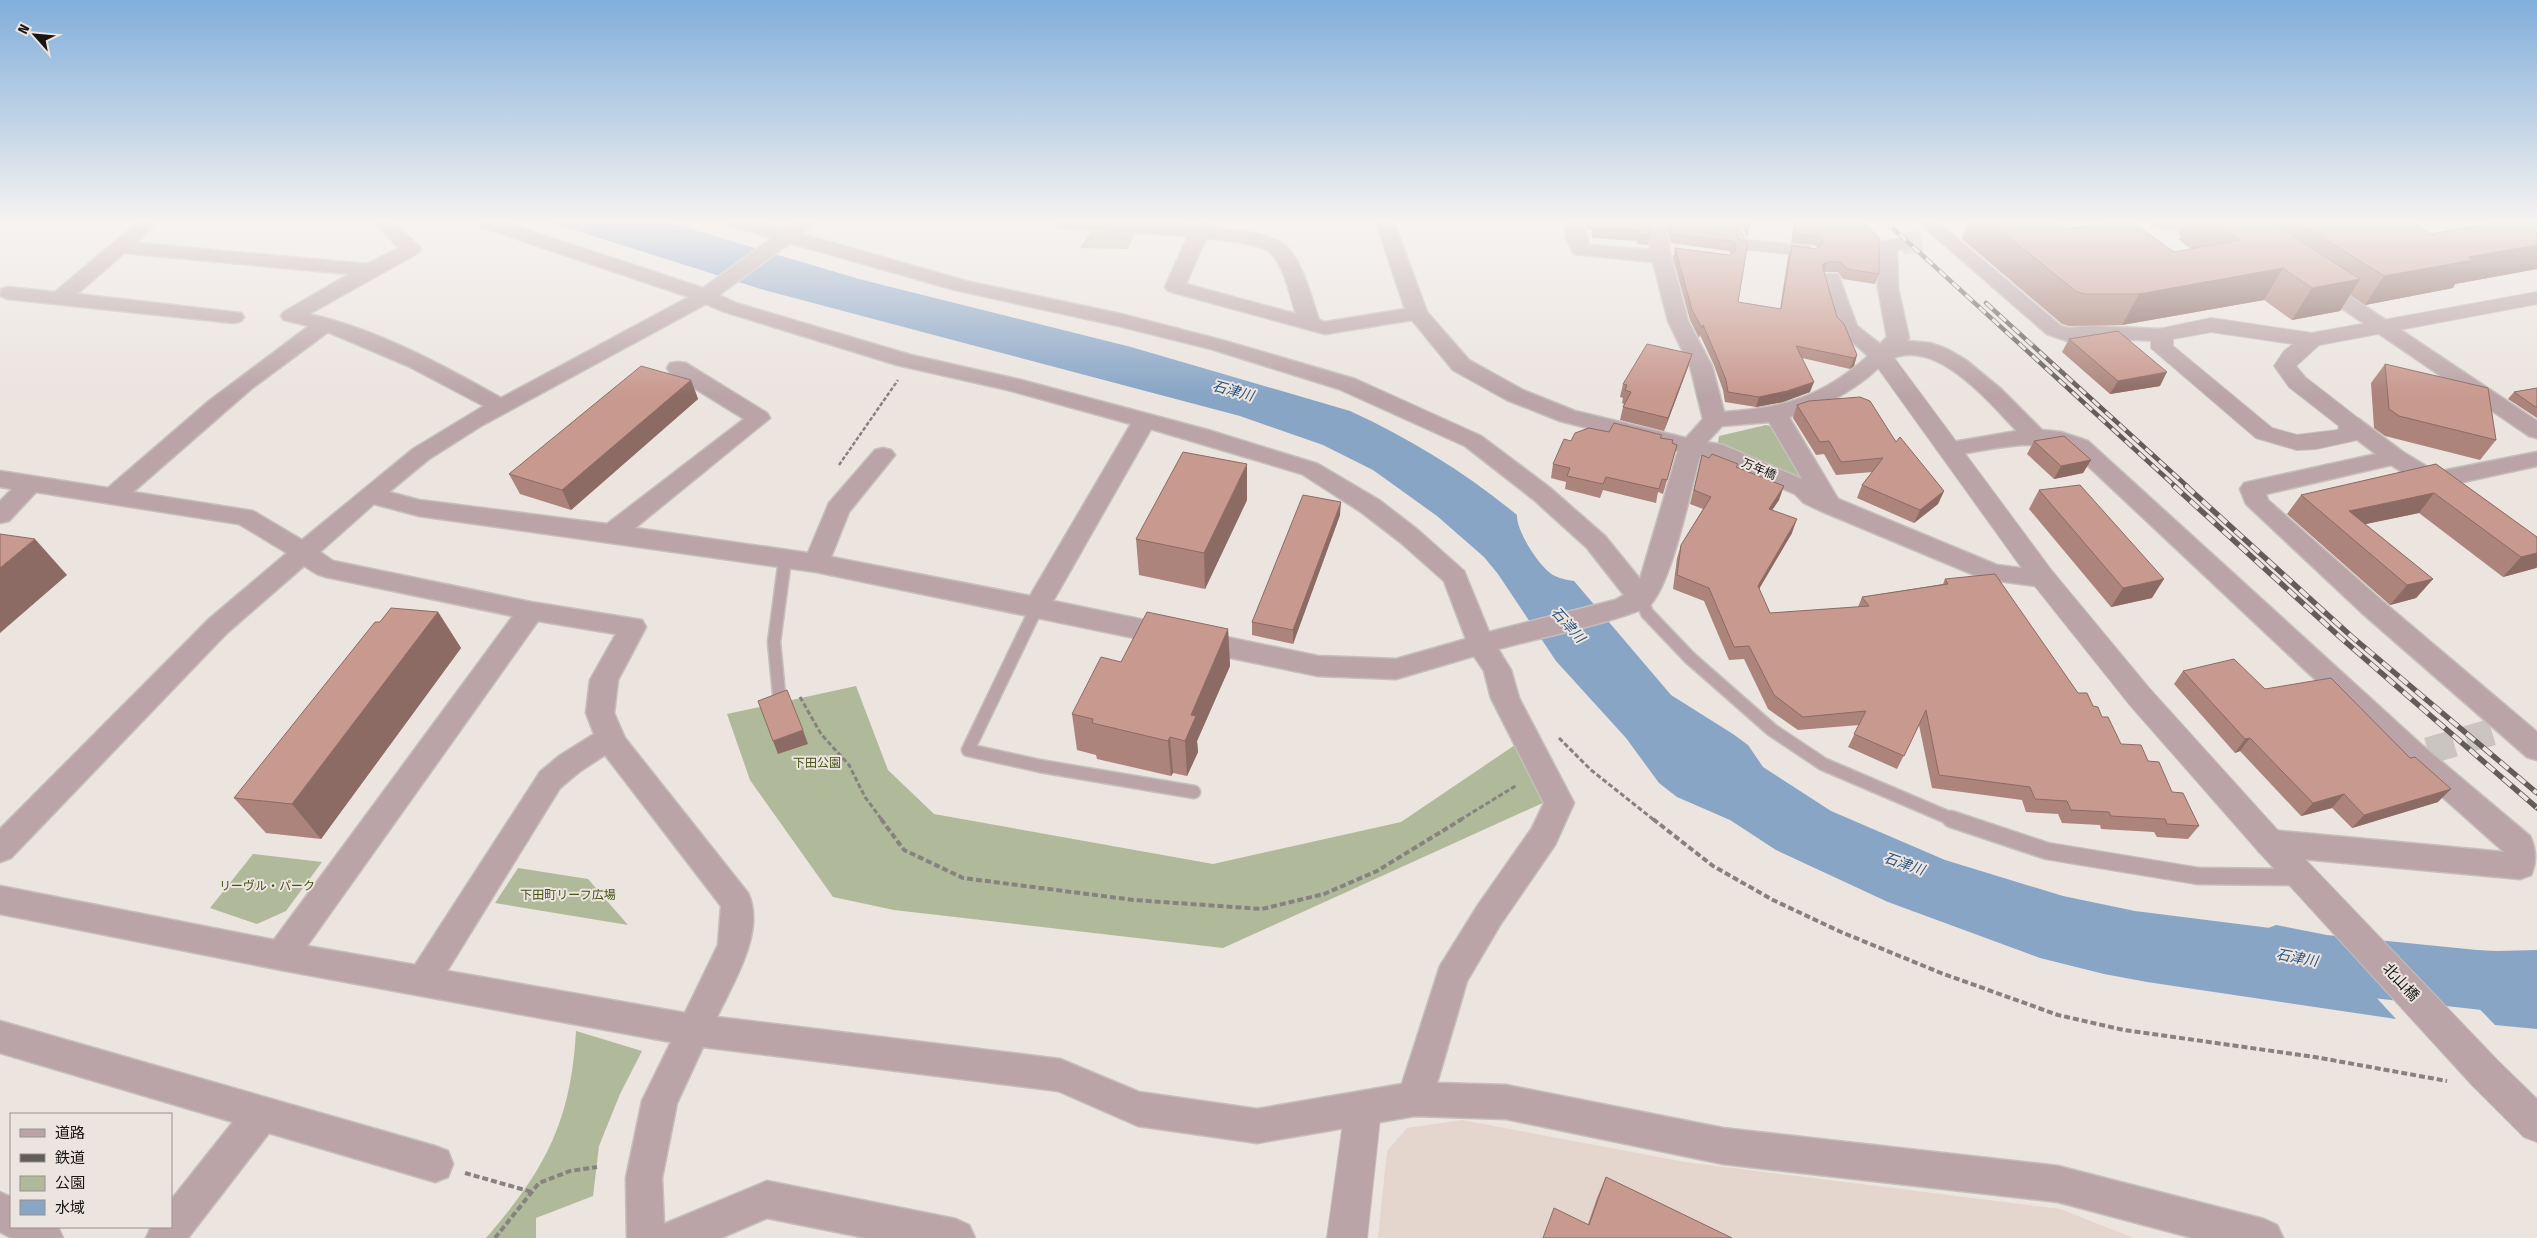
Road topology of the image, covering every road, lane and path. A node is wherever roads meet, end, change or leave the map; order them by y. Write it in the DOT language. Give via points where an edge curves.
graph roads {
  1 [pos="81,280"];
  2 [pos="353,280"];
  3 [pos="657,280"];
  4 [pos="727,280"];
  5 [pos="940,280"];
  6 [pos="1178,280"];
  7 [pos="1294,280"];
  8 [pos="1405,280"];
  9 [pos="1669,280"];
  10 [pos="1831,280"];
  11 [pos="1888,280"];
  12 [pos="1996,280"];
  13 [pos="2313,280"];
  14 [pos="8,293"];
  15 [pos="705,296"];
  16 [pos="60,298"];
  17 [pos="2537,298"];
  18 [pos="1417,313"];
  19 [pos="234,317"];
  20 [pos="326,324"];
  21 [pos="1310,324"];
  22 [pos="2383,327"];
  23 [pos="2162,336"];
  24 [pos="2312,340"];
  25 [pos="1881,356"];
  26 [pos="678,368"];
  27 [pos="500,406"];
  28 [pos="1776,414"];
  29 [pos="1715,420"];
  30 [pos="1144,421"];
  31 [pos="2351,424"];
  32 [pos="2537,431"];
  33 [pos="2035,436"];
  34 [pos="1702,449"];
  35 [pos="1949,449"];
  36 [pos="883,456"];
  37 [pos="2395,457"];
  38 [pos="2537,459"];
  39 [pos="0,479"];
  40 [pos="2435,480"];
  41 [pos="30,484"];
  42 [pos="370,495"];
  43 [pos="114,496"];
  44 [pos="1815,497"];
  45 [pos="2467,504"];
  46 [pos="0,514"];
  47 [pos="612,533"];
  48 [pos="302,553"];
  49 [pos="785,559"];
  50 [pos="816,564"];
  51 [pos="2043,578"];
  52 [pos="1632,603"];
  53 [pos="1037,606"];
  54 [pos="531,611"];
  55 [pos="1489,641"];
  56 [pos="779,694"];
  57 [pos="1553,733"];
  58 [pos="610,738"];
  59 [pos="2537,749"];
  60 [pos="1543,768"];
  61 [pos="1194,792"];
  62 [pos="2270,843"];
  63 [pos="0,849"];
  64 [pos="2310,884"];
  65 [pos="0,900"];
  66 [pos="281,956"];
  67 [pos="423,981"];
  68 [pos="692,1030"];
  69 [pos="0,1037"];
  70 [pos="2471,1078"];
  71 [pos="1415,1099"];
  72 [pos="1363,1110"];
  73 [pos="262,1113"];
  74 [pos="2537,1124"];
  75 [pos="436,1164"];
  76 [pos="597,1168"];
  77 [pos="532,1192"];
  78 [pos="28,1228"];
  79 [pos="44,1238"];
  80 [pos="165,1238"];
  81 [pos="495,1238"];
  82 [pos="646,1238"];
  83 [pos="677,1238"];
  84 [pos="956,1238"];
  85 [pos="1347,1238"];
  86 [pos="2264,1238"];
  1 -- 16 [label="street"];
  2 -- 20 [label="street" via="291,316"];
  3 -- 15 [label="street"];
  4 -- 15 [label="street"];
  5 -- 52 [label="street" via="1218,345 1346,384 1473,440 1541,493 1596,542"];
  6 -- 21 [label="street" via="1175,287"];
  7 -- 21 [label="street"];
  8 -- 18 [label="street"];
  9 -- 29 [label="street" via="1678,321 1701,366"];
  10 -- 25 [label="street" via="1848,329"];
  11 -- 25 [label="street" via="1898,338"];
  12 -- 23 [label="street" via="2054,330 2066,334 2092,332"];
  13 -- 22 [label="street"];
  14 -- 16 [label="street"];
  15 -- 27 [label="street"];
  15 -- 30 [label="street" via="729,307 905,360 1013,384"];
  16 -- 19 [label="street"];
  17 -- 22 [label="street"];
  18 -- 21 [label="street" via="1325,328"];
  18 -- 34 [label="street" via="1461,365 1515,395 1568,416"];
  20 -- 27 [label="street" via="389,348"];
  20 -- 43 [label="street" via="203,416"];
  22 -- 24 [label="street"];
  22 -- 32 [label="street"];
  23 -- 24 [label="street" via="2211,326"];
  23 -- 31 [label="street" via="2162,348 2271,436 2283,442 2300,444 2349,435"];
  24 -- 31 [label="street" via="2285,366 2298,382"];
  25 -- 28 [label="street" via="1826,397"];
  25 -- 33 [label="street" via="1908,346 1937,352 1964,367"];
  25 -- 35 [label="street, 北山橋"];
  26 -- 47 [label="street" via="760,418"];
  27 -- 42 [label="street" via="421,454"];
  28 -- 29 [label="street"];
  28 -- 44 [label="street"];
  29 -- 34 [label="street"];
  30 -- 53 [label="street"];
  30 -- 55 [label="street" via="1310,469 1343,487 1409,536 1455,576"];
  31 -- 37 [label="street"];
  33 -- 35 [label="street"];
  33 -- 62 [label="street" via="2061,439 2080,446 2519,846 2520,866"];
  34 -- 44 [label="street" via="1704,459 1794,498"];
  34 -- 52 [label="street" via="1654,576"];
  35 -- 51 [label="street, 北山橋"];
  36 -- 50 [label="street" via="838,510"];
  37 -- 40 [label="street"];
  37 -- 59 [label="street" via="2252,489 2258,504 2501,729"];
  38 -- 40 [label="street"];
  39 -- 41 [label="street"];
  40 -- 45 [label="street"];
  41 -- 43 [label="street"];
  41 -- 46 [label="street"];
  42 -- 47 [label="street" via="419,508"];
  42 -- 48 [label="street"];
  43 -- 48 [label="street" via="244,516 290,540"];
  44 -- 51 [label="street" via="1993,573"];
  47 -- 49 [label="street"];
  48 -- 54 [label="street" via="326,568"];
  48 -- 63 [label="street" via="218,626"];
  49 -- 50 [label="street"];
  49 -- 56 [label="lane" via="774,642"];
  50 -- 53 [label="street"];
  51 -- 62 [label="street, 北山橋" via="2139,696"];
  52 -- 55 [label="street"];
  52 -- 64 [label="lane" via="1647,613 1690,658 1772,730 1823,764 1898,797 1964,824 2047,851 2198,876"];
  53 -- 55 [label="street" via="1318,666 1396,669"];
  53 -- 61 [label="lane" via="968,750 1040,766"];
  54 -- 58 [label="street" via="633,627 604,680 600,714"];
  54 -- 66 [label="street"];
  55 -- 60 [label="street" via="1505,698"];
  56 -- 60 [label="path" via="796,689 821,734 849,765 865,797 904,850 963,878 1134,900 1262,909 1324,894 1400,859"];
  57 -- 70 [label="path" via="1591,770 1713,866 1815,920 1941,973 2058,1015 2124,1030"];
  58 -- 67 [label="street" via="550,780"];
  58 -- 68 [label="street" via="737,903 734,946"];
  60 -- 71 [label="street" via="1559,804 1544,836 1452,976"];
  62 -- 64 [label="street, 北山橋"];
  64 -- 70 [label="street, 北山橋"];
  65 -- 66 [label="street"];
  66 -- 67 [label="street"];
  67 -- 68 [label="street"];
  68 -- 72 [label="street" via="1060,1075 1138,1109 1257,1126"];
  68 -- 82 [label="street" via="660,1101 644,1178"];
  69 -- 73 [label="street"];
  70 -- 74 [label="street, 北山橋"];
  71 -- 72 [label="street"];
  71 -- 86 [label="street" via="1506,1102 1723,1146 2058,1184"];
  72 -- 85 [label="street"];
  73 -- 75 [label="street"];
  73 -- 80 [label="street"];
  75 -- 77 [label="path"];
  76 -- 77 [label="path" via="556,1176 539,1183"];
  77 -- 81 [label="path"];
  78 -- 79 [label="street"];
  83 -- 84 [label="street" via="766,1198"];
}
